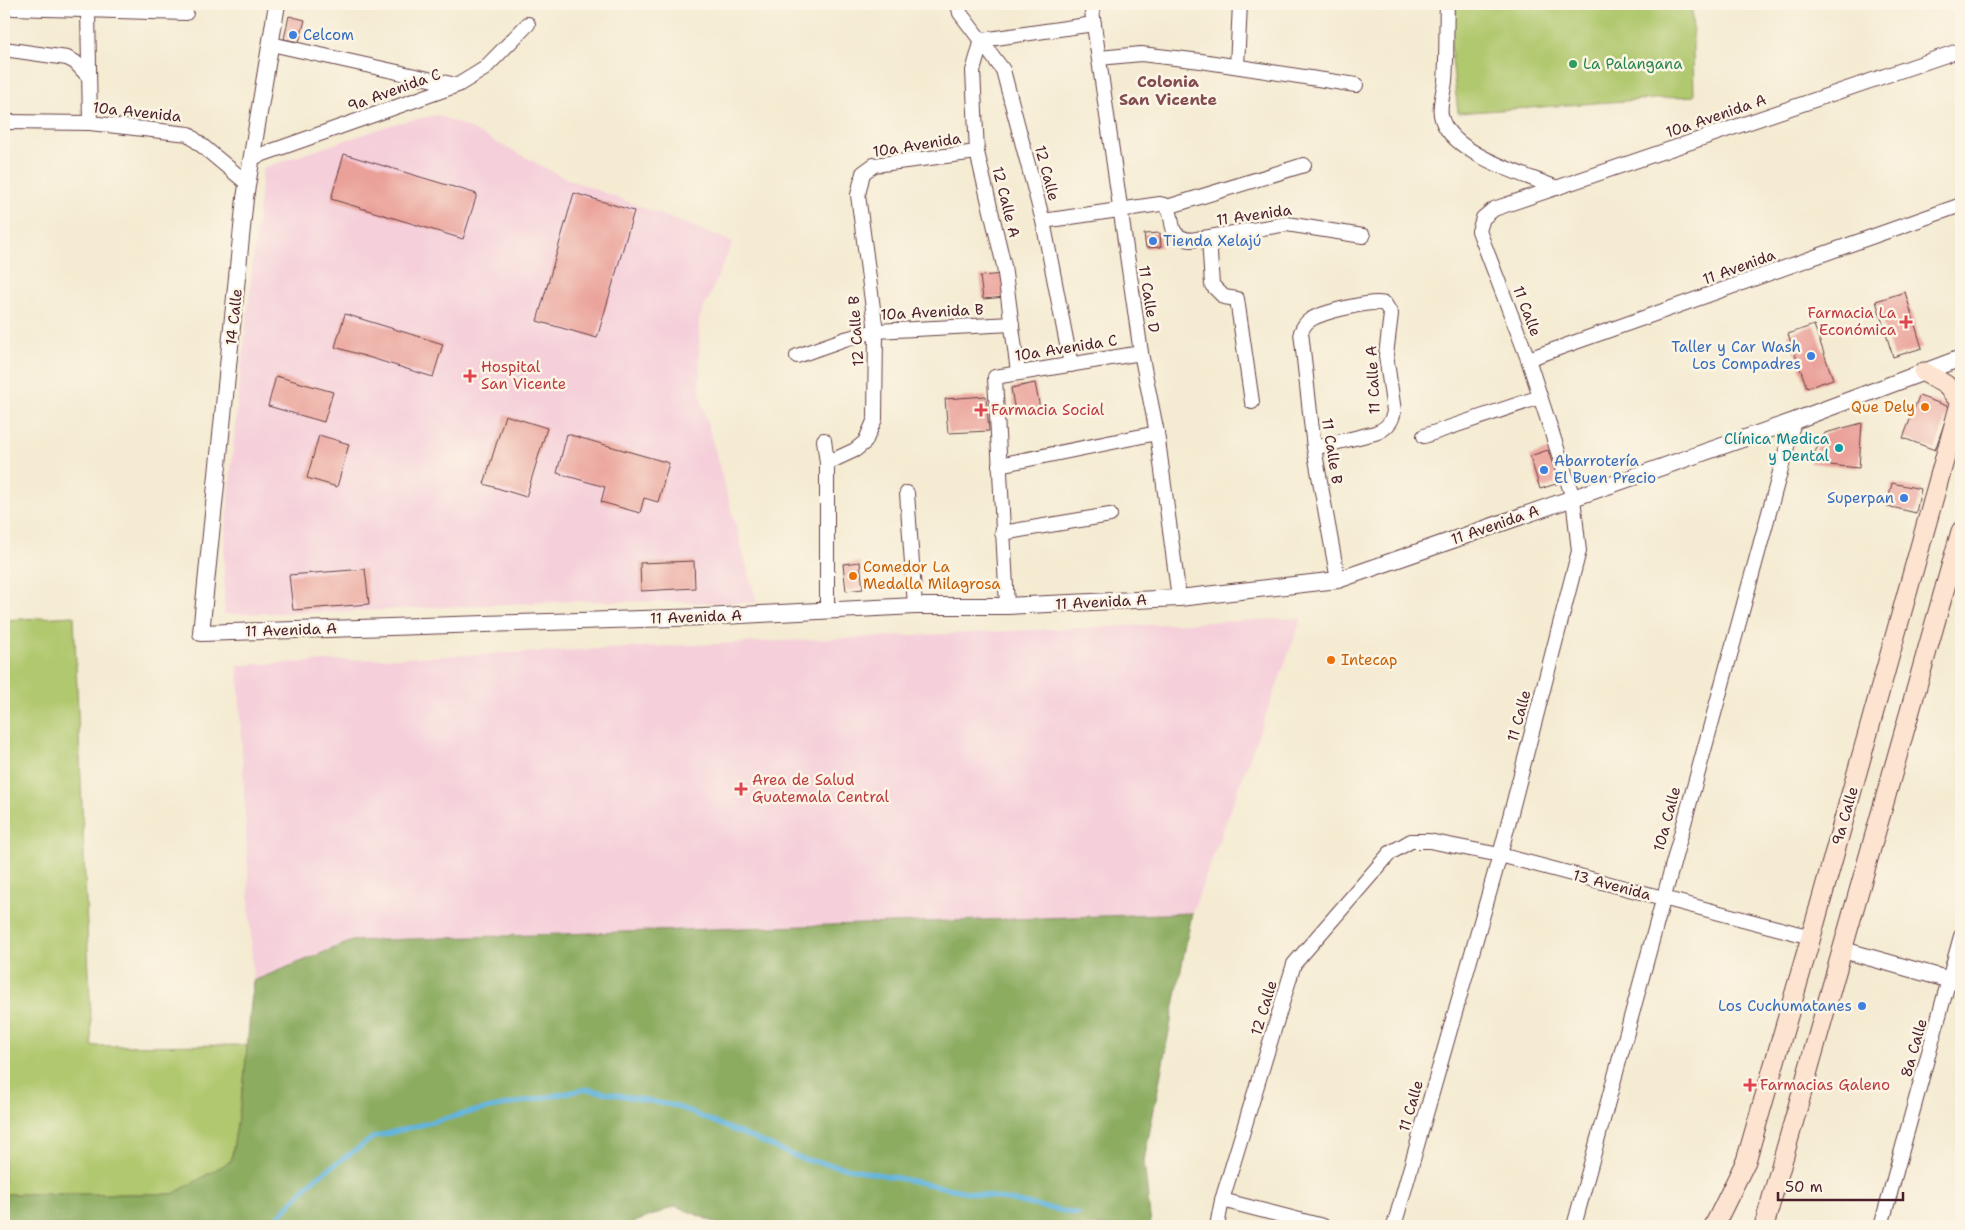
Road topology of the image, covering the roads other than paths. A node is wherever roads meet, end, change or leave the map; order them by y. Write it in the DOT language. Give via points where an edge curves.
graph roads {
  1 [pos="9,4"];
  2 [pos="277,4"];
  3 [pos="1091,4"];
  4 [pos="1240,4"];
  5 [pos="1447,4"];
  6 [pos="956,7"];
  7 [pos="88,10"];
  8 [pos="186,14"];
  9 [pos="528,24"];
  10 [pos="1094,24"];
  11 [pos="982,40"];
  12 [pos="272,44"];
  13 [pos="4,49"];
  14 [pos="1961,50"];
  15 [pos="1099,58"];
  16 [pos="1237,66"];
  17 [pos="88,76"];
  18 [pos="458,85"];
  19 [pos="1356,85"];
  20 [pos="4,122"];
  21 [pos="90,123"];
  22 [pos="977,152"];
  23 [pos="252,158"];
  24 [pos="1304,165"];
  25 [pos="863,173"];
  26 [pos="248,184"];
  27 [pos="1557,188"];
  28 [pos="1961,205"];
  29 [pos="1167,207"];
  30 [pos="1119,210"];
  31 [pos="1483,218"];
  32 [pos="1043,221"];
  33 [pos="1363,236"];
  34 [pos="1210,238"];
  35 [pos="1385,304"];
  36 [pos="1012,324"];
  37 [pos="876,331"];
  38 [pos="1141,353"];
  39 [pos="797,356"];
  40 [pos="1961,358"];
  41 [pos="1528,359"];
  42 [pos="1071,365"];
  43 [pos="1018,372"];
  44 [pos="1924,372"];
  45 [pos="1540,397"];
  46 [pos="1961,401"];
  47 [pos="1252,402"];
  48 [pos="1794,421"];
  49 [pos="1157,433"];
  50 [pos="1424,436"];
  51 [pos="824,440"];
  52 [pos="1314,448"];
  53 [pos="827,463"];
  54 [pos="1000,465"];
  55 [pos="907,493"];
  56 [pos="1573,498"];
  57 [pos="1110,515"];
  58 [pos="1961,531"];
  59 [pos="1002,533"];
  60 [pos="1958,562"];
  61 [pos="1338,580"];
  62 [pos="1179,598"];
  63 [pos="915,606"];
  64 [pos="1007,606"];
  65 [pos="827,611"];
  66 [pos="201,633"];
  67 [pos="1411,841"];
  68 [pos="1500,855"];
  69 [pos="1662,898"];
  70 [pos="1961,936"];
  71 [pos="1812,937"];
  72 [pos="1843,950"];
  73 [pos="1955,981"];
  74 [pos="1222,1200"];
  75 [pos="1217,1226"];
  76 [pos="1323,1226"];
  77 [pos="1394,1226"];
  78 [pos="1574,1226"];
  79 [pos="1714,1226"];
  80 [pos="1764,1226"];
  81 [pos="1881,1226"];
  1 -- 7 [label="street" via="14,8"];
  2 -- 12 [label="street, 14 Calle"];
  3 -- 10 [label="street, 11 Calle D"];
  4 -- 16 [label="street"];
  5 -- 27 [label="street" via="1445,81 1440,113 1443,124 1455,138 1482,157"];
  6 -- 11 [label="street, 12 Calle"];
  7 -- 8 [label="street"];
  7 -- 17 [label="street"];
  9 -- 18 [label="street, 9a Avenida C" via="484,69"];
  10 -- 11 [label="street"];
  10 -- 15 [label="street, 11 Calle D"];
  11 -- 22 [label="street, 12 Calle A" via="973,71"];
  11 -- 32 [label="street, 12 Calle" via="1003,70"];
  12 -- 18 [label="street"];
  12 -- 23 [label="street, 14 Calle"];
  13 -- 17 [label="street" via="67,58"];
  14 -- 27 [label="street, 10a Avenida A"];
  15 -- 16 [label="street" via="1141,54"];
  15 -- 30 [label="street, 11 Calle D"];
  16 -- 19 [label="street"];
  17 -- 21 [label="street"];
  18 -- 23 [label="street, 9a Avenida C"];
  20 -- 21 [label="street, 10a Avenida"];
  21 -- 26 [label="street, 10a Avenida" via="188,134"];
  22 -- 25 [label="street, 10a Avenida" via="874,165"];
  22 -- 36 [label="street, 12 Calle A" via="1004,266"];
  23 -- 26 [label="street, 14 Calle"];
  24 -- 29 [label="street"];
  25 -- 37 [label="street, 12 Calle B" via="858,195"];
  26 -- 66 [label="street, 14 Calle"];
  27 -- 31 [label="street, 10a Avenida A" via="1494,209"];
  28 -- 41 [label="street, 11 Avenida"];
  29 -- 30 [label="street" via="1160,204"];
  29 -- 34 [label="street, 11 Avenida" via="1171,227 1179,237 1191,240"];
  30 -- 32 [label="street"];
  30 -- 38 [label="street, 11 Calle D"];
  31 -- 41 [label="street, 11 Calle" via="1479,231"];
  32 -- 42 [label="street, 12 Calle"];
  33 -- 34 [label="street, 11 Avenida" via="1287,224"];
  34 -- 47 [label="street" via="1212,285 1224,297 1236,299"];
  35 -- 52 [label="street, 11 Calle A" via="1391,314 1386,355 1394,411 1388,426 1375,434"];
  35 -- 52 [label="street, 11 Calle B" via="1373,302 1315,317 1303,326 1301,340"];
  36 -- 37 [label="street, 10a Avenida B"];
  36 -- 43 [label="street, 12 Calle A"];
  37 -- 39 [label="street, 10a Avenida B"];
  37 -- 53 [label="street, 12 Calle B" via="875,419 870,433 856,450"];
  38 -- 42 [label="street, 10a Avenida C"];
  38 -- 49 [label="street, 11 Calle D"];
  40 -- 44 [label="street, 11 Avenida A"];
  41 -- 45 [label="street, 11 Calle"];
  42 -- 43 [label="street, 10a Avenida C"];
  43 -- 54 [label="street, 10a Avenida C" via="995,377"];
  44 -- 46 [label="main road" via="1946,384"];
  44 -- 48 [label="street, 11 Avenida A"];
  45 -- 50 [label="street"];
  45 -- 56 [label="street, 11 Calle"];
  46 -- 71 [label="main road, 9a Calle"];
  48 -- 56 [label="street, 11 Avenida A"];
  48 -- 69 [label="street, 10a Calle"];
  49 -- 54 [label="street"];
  49 -- 62 [label="street, 11 Calle D"];
  51 -- 53 [label="street"];
  52 -- 61 [label="street, 11 Calle B"];
  53 -- 65 [label="street"];
  54 -- 59 [label="street"];
  55 -- 63 [label="street"];
  56 -- 61 [label="street, 11 Avenida A"];
  56 -- 68 [label="street, 11 Calle" via="1579,551"];
  57 -- 59 [label="street"];
  58 -- 60 [label="main road"];
  59 -- 64 [label="street"];
  60 -- 72 [label="main road"];
  61 -- 62 [label="street, 11 Avenida A"];
  62 -- 64 [label="street, 11 Avenida A"];
  63 -- 64 [label="street, 11 Avenida A"];
  63 -- 65 [label="street, 11 Avenida A"];
  65 -- 66 [label="street, 11 Avenida A"];
  67 -- 68 [label="street, 13 Avenida" via="1430,841"];
  67 -- 74 [label="street, 12 Calle" via="1390,853 1294,964"];
  68 -- 69 [label="street, 13 Avenida"];
  68 -- 77 [label="street, 11 Calle"];
  69 -- 71 [label="street, 13 Avenida"];
  69 -- 78 [label="street, 10a Calle"];
  70 -- 73 [label="street, 8a Calle"];
  71 -- 79 [label="main road, 9a Calle" via="1746,1161"];
  72 -- 73 [label="street"];
  72 -- 80 [label="main road"];
  73 -- 81 [label="street, 8a Calle"];
  74 -- 75 [label="street, 12 Calle"];
  74 -- 76 [label="street"];
}
